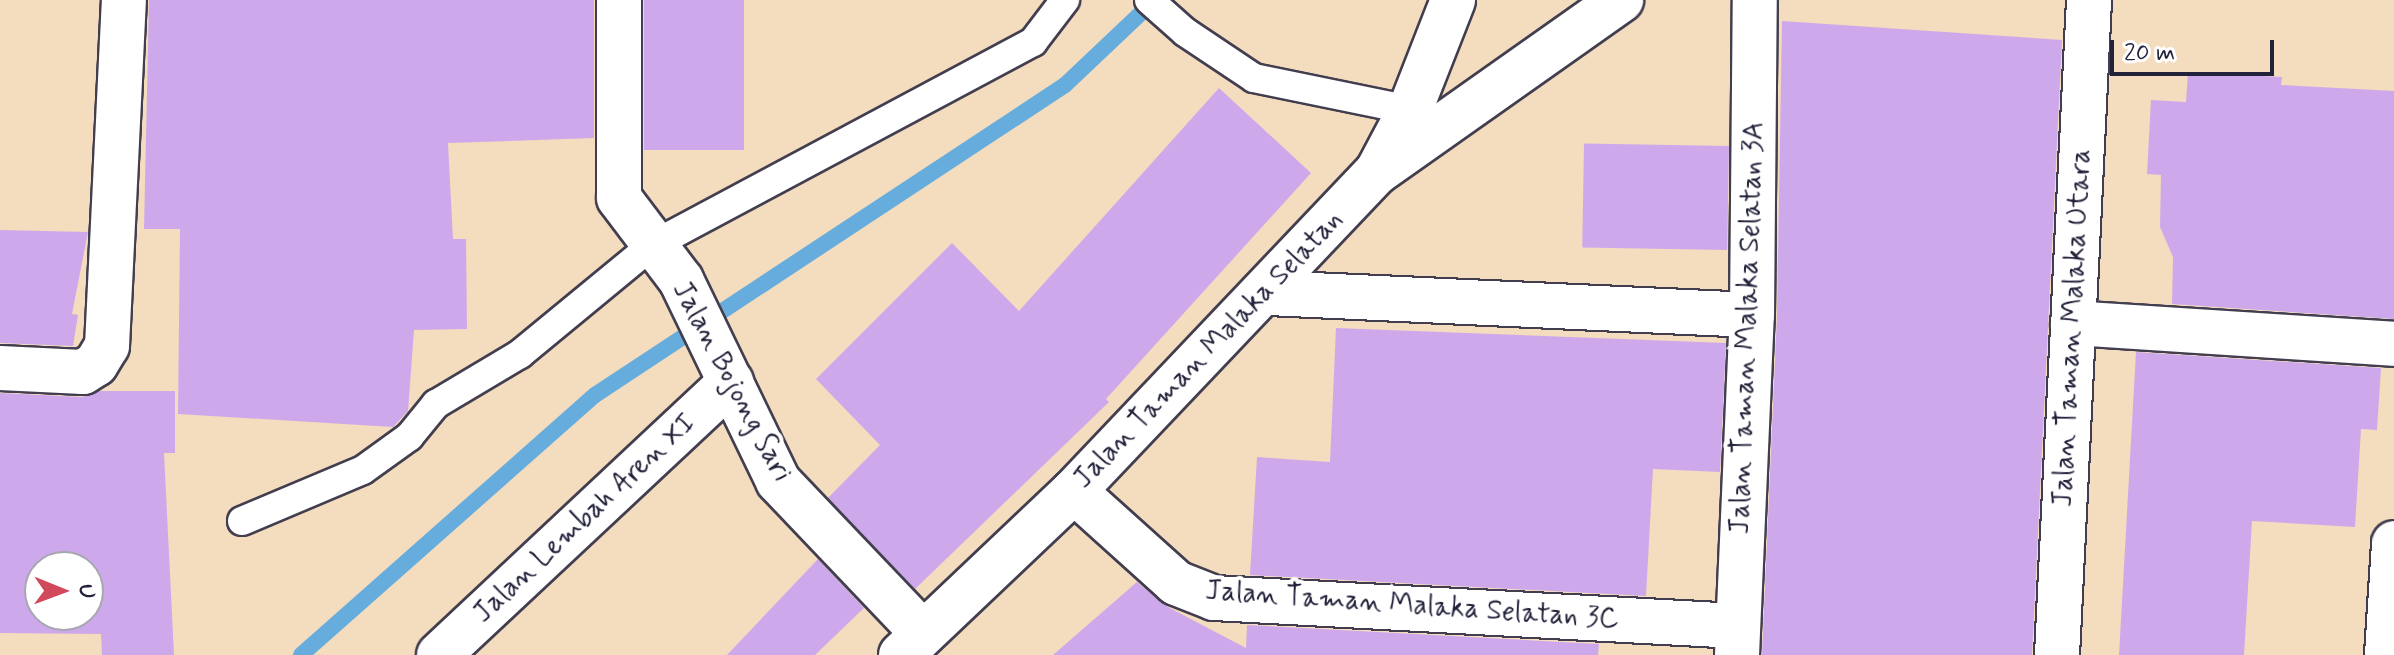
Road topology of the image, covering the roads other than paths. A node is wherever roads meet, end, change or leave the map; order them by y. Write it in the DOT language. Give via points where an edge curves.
graph roads {
  1 [pos="124,0"];
  2 [pos="619,0"];
  3 [pos="1065,0"];
  4 [pos="1149,0"];
  5 [pos="1453,0"];
  6 [pos="1621,0"];
  7 [pos="1755,0"];
  8 [pos="2089,0"];
  9 [pos="1410,110"];
  10 [pos="1377,172"];
  11 [pos="651,246"];
  12 [pos="1268,293"];
  13 [pos="1752,315"];
  14 [pos="2073,323"];
  15 [pos="2394,344"];
  16 [pos="0,368"];
  17 [pos="727,371"];
  18 [pos="1074,491"];
  19 [pos="242,521"];
  20 [pos="2394,543"];
  21 [pos="1738,641"];
  22 [pos="2390,641"];
  23 [pos="912,644"];
  24 [pos="439,655"];
  25 [pos="2057,655"];
  1 -- 16 [label="street" via="107,346 96,364 83,372"];
  2 -- 11 [label="street, Jalan Bojong Sari" via="619,198"];
  3 -- 11 [label="lane" via="1033,42"];
  4 -- 9 [label="lane" via="1185,32 1254,78"];
  5 -- 9 [label="street, Jalan Taman Malaka Selatan"];
  6 -- 10 [label="street"];
  7 -- 13 [label="street, Jalan Taman Malaka Selatan 3A"];
  8 -- 14 [label="street, Jalan Taman Malaka Utara"];
  9 -- 10 [label="street, Jalan Taman Malaka Selatan"];
  10 -- 12 [label="street, Jalan Taman Malaka Selatan"];
  11 -- 17 [label="street, Jalan Bojong Sari" via="681,280"];
  11 -- 19 [label="lane" via="520,354 436,404 409,437 363,470"];
  12 -- 13 [label="street"];
  12 -- 18 [label="street, Jalan Taman Malaka Selatan"];
  13 -- 21 [label="street, Jalan Taman Malaka Selatan 3A"];
  14 -- 15 [label="street"];
  14 -- 25 [label="street, Jalan Taman Malaka Utara"];
  17 -- 23 [label="street, Jalan Bojong Sari" via="778,481"];
  17 -- 24 [label="street, Jalan Lembah Aren XI"];
  18 -- 21 [label="street, Jalan Taman Malaka Selatan 3C" via="1176,583 1214,598"];
  18 -- 23 [label="street, Jalan Taman Malaka Selatan"];
  20 -- 22 [label="street"];
}
